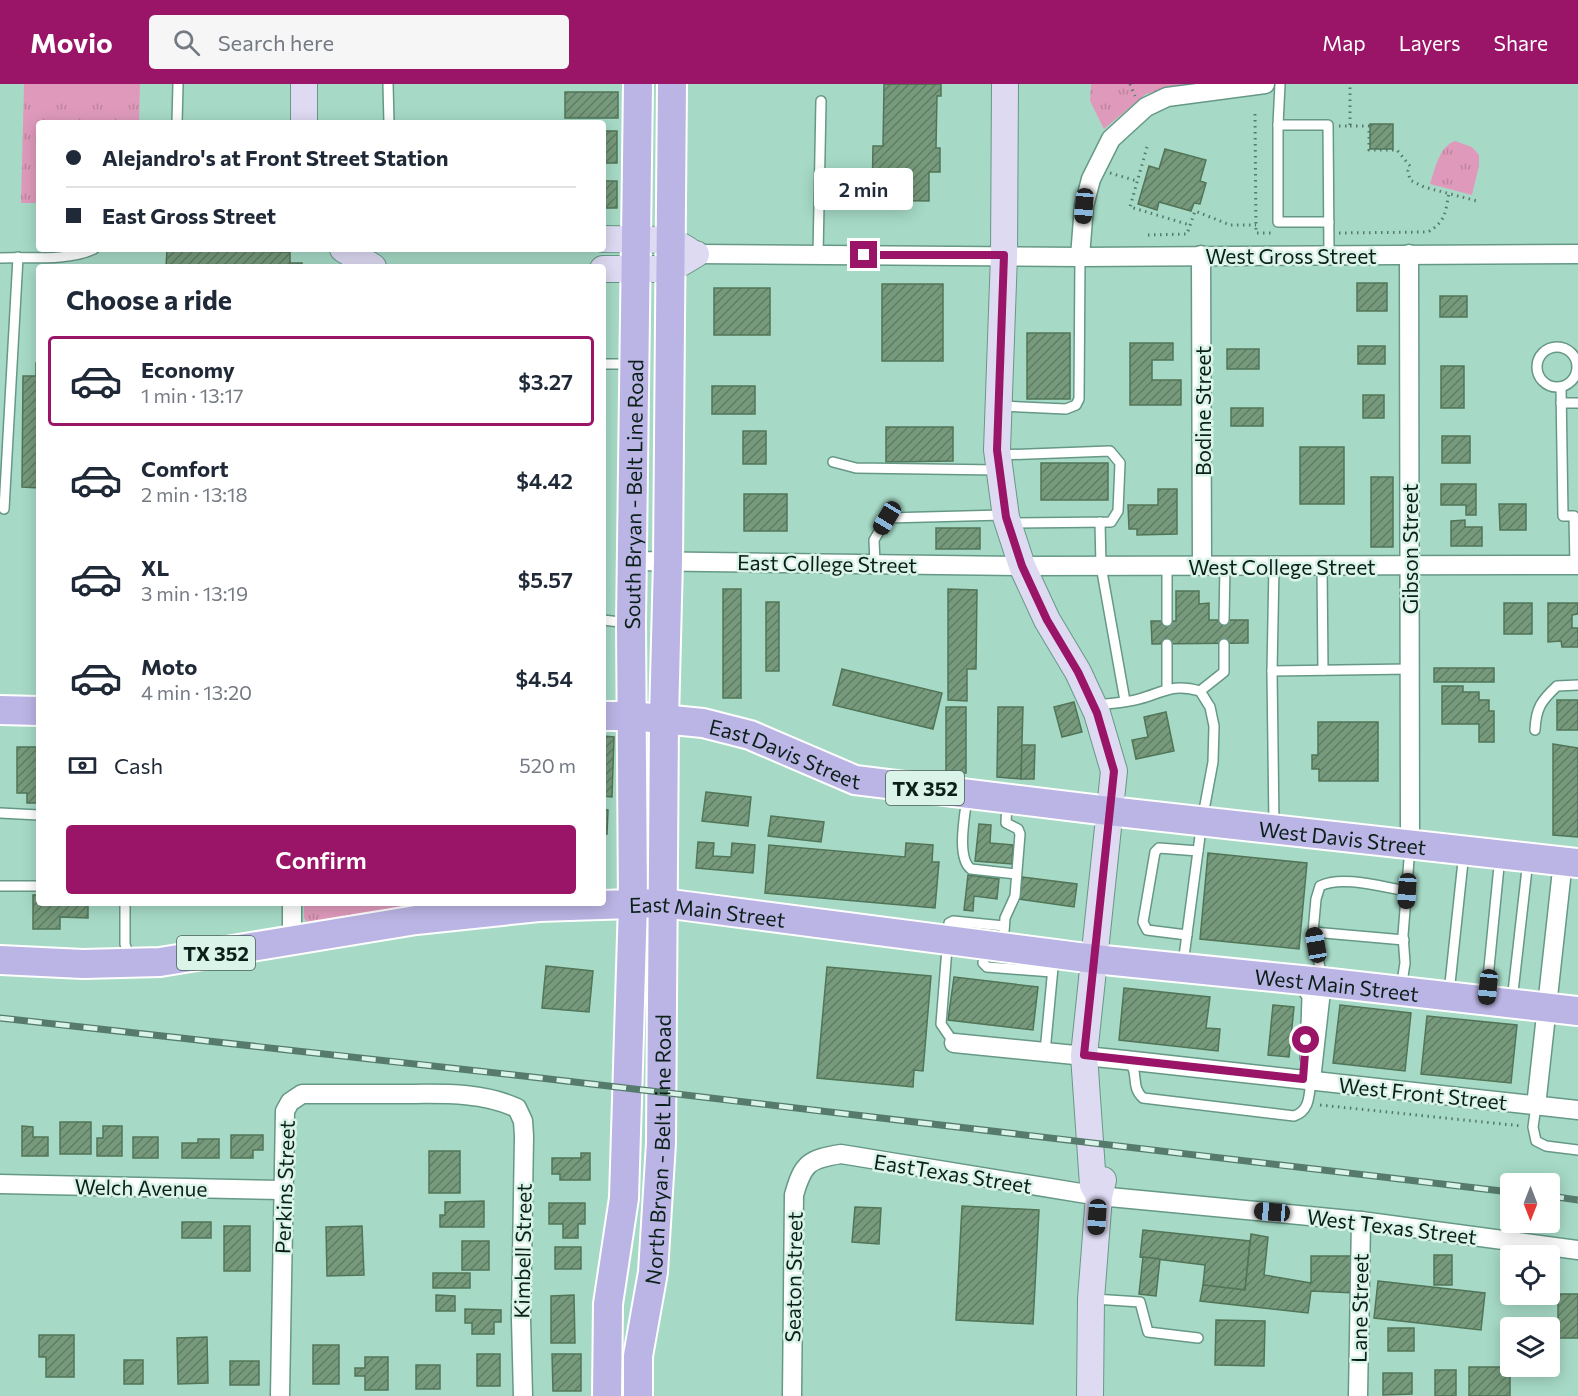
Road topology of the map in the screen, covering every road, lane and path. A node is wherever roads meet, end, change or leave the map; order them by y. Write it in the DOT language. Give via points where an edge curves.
graph roads {
  1 [pos="178,84"];
  2 [pos="304,84"];
  3 [pos="388,84"];
  4 [pos="1005,84"];
  5 [pos="1265,84"];
  6 [pos="1280,84"];
  7 [pos="1350,84"];
  8 [pos="638,94"];
  9 [pos="672,95"];
  10 [pos="821,101"];
  11 [pos="177,120"];
  12 [pos="304,120"];
  13 [pos="389,120"];
  14 [pos="1278,125"];
  15 [pos="1328,125"];
  16 [pos="1350,126"];
  17 [pos="1147,147"];
  18 [pos="1096,169"];
  19 [pos="1137,182"];
  20 [pos="1477,201"];
  21 [pos="1329,222"];
  22 [pos="1190,225"];
  23 [pos="1256,225"];
  24 [pos="1148,235"];
  25 [pos="637,238"];
  26 [pos="606,239"];
  27 [pos="671,240"];
  28 [pos="88,252"];
  29 [pos="348,252"];
  30 [pos="696,254"];
  31 [pos="1329,254"];
  32 [pos="1409,254"];
  33 [pos="1578,254"];
  34 [pos="819,255"];
  35 [pos="1004,255"];
  36 [pos="1201,255"];
  37 [pos="18,257"];
  38 [pos="1080,257"];
  39 [pos="0,258"];
  40 [pos="368,264"];
  41 [pos="637,268"];
  42 [pos="606,269"];
  43 [pos="670,269"];
  44 [pos="606,364"];
  45 [pos="636,364"];
  46 [pos="1561,387"];
  47 [pos="1561,403"];
  48 [pos="1578,403"];
  49 [pos="999,406"];
  50 [pos="833,462"];
  51 [pos="999,462"];
  52 [pos="4,509"];
  53 [pos="1576,516"];
  54 [pos="1007,519"];
  55 [pos="1100,522"];
  56 [pos="632,561"];
  57 [pos="668,561"];
  58 [pos="875,564"];
  59 [pos="1576,565"];
  60 [pos="1022,566"];
  61 [pos="1101,566"];
  62 [pos="1167,566"];
  63 [pos="1202,566"];
  64 [pos="1224,566"];
  65 [pos="1274,566"];
  66 [pos="1322,566"];
  67 [pos="1408,566"];
  68 [pos="606,620"];
  69 [pos="1224,620"];
  70 [pos="1167,621"];
  71 [pos="631,624"];
  72 [pos="1167,644"];
  73 [pos="1224,644"];
  74 [pos="1410,669"];
  75 [pos="1323,670"];
  76 [pos="1272,671"];
  77 [pos="1578,685"];
  78 [pos="1167,689"];
  79 [pos="1200,691"];
  80 [pos="1125,701"];
  81 [pos="1093,705"];
  82 [pos="0,710"];
  83 [pos="36,711"];
  84 [pos="606,716"];
  85 [pos="632,716"];
  86 [pos="664,720"];
  87 [pos="1535,730"];
  88 [pos="967,794"];
  89 [pos="1007,799"];
  90 [pos="1109,811"];
  91 [pos="0,813"];
  92 [pos="36,815"];
  93 [pos="1202,821"];
  94 [pos="1275,829"];
  95 [pos="1410,843"];
  96 [pos="1465,850"];
  97 [pos="1198,851"];
  98 [pos="1514,856"];
  99 [pos="1571,862"];
  100 [pos="1016,874"];
  101 [pos="0,886"];
  102 [pos="36,886"];
  103 [pos="1407,891"];
  104 [pos="633,903"];
  105 [pos="663,903"];
  106 [pos="606,904"];
  107 [pos="125,906"];
  108 [pos="292,906"];
  109 [pos="562,906"];
  110 [pos="1313,932"];
  111 [pos="1187,934"];
  112 [pos="997,939"];
  113 [pos="947,940"];
  114 [pos="1404,940"];
  115 [pos="292,941"];
  116 [pos="1094,959"];
  117 [pos="0,960"];
  118 [pos="130,963"];
  119 [pos="1053,963"];
  120 [pos="1182,969"];
  121 [pos="1292,979"];
  122 [pos="1322,982"];
  123 [pos="1401,991"];
  124 [pos="1449,997"];
  125 [pos="1499,1002"];
  126 [pos="1548,1008"];
  127 [pos="1578,1011"];
  128 [pos="954,1043"];
  129 [pos="1045,1052"];
  130 [pos="1084,1055"];
  131 [pos="1125,1060"];
  132 [pos="1307,1080"];
  133 [pos="1308,1104"];
  134 [pos="1536,1106"];
  135 [pos="517,1108"];
  136 [pos="1578,1110"];
  137 [pos="1533,1127"];
  138 [pos="1578,1150"];
  139 [pos="808,1162"];
  140 [pos="0,1184"];
  141 [pos="282,1190"];
  142 [pos="1099,1196"];
  143 [pos="1361,1221"];
  144 [pos="1578,1250"];
  145 [pos="1091,1299"];
  146 [pos="1198,1338"];
  147 [pos="280,1396"];
  148 [pos="523,1396"];
  149 [pos="607,1396"];
  150 [pos="638,1396"];
  151 [pos="792,1396"];
  152 [pos="1090,1396"];
  153 [pos="1358,1396"];
  1 -- 11 [label="lane"];
  2 -- 12 [label="main road"];
  3 -- 13 [label="lane"];
  4 -- 35 [label="main road"];
  5 -- 18 [label="street" via="1167,97 1146,107 1111,139"];
  6 -- 14 [label="lane"];
  7 -- 16 [label="path"];
  8 -- 9 [label="main road"];
  8 -- 25 [label="main road, South Bryan - Belt Line Road"];
  9 -- 27 [label="main road, South Bryan - Belt Line Road"];
  10 -- 34 [label="lane"];
  14 -- 15 [label="lane"];
  14 -- 21 [label="lane" via="1278,222"];
  15 -- 16 [label="path"];
  15 -- 21 [label="lane"];
  16 -- 20 [label="path" via="1369,126 1369,150 1396,150 1410,166 1410,180"];
  17 -- 19 [label="path"];
  18 -- 19 [label="path"];
  18 -- 38 [label="street" via="1084,206"];
  19 -- 22 [label="path" via="1130,207"];
  21 -- 31 [label="lane"];
  22 -- 23 [label="path" via="1195,211 1230,225"];
  22 -- 24 [label="path" via="1187,234"];
  25 -- 26 [label="main road"];
  25 -- 27 [label="main road"];
  25 -- 41 [label="main road, South Bryan - Belt Line Road"];
  27 -- 30 [label="main road"];
  27 -- 43 [label="main road, South Bryan - Belt Line Road"];
  28 -- 37 [label="lane"];
  29 -- 40 [label="main road"];
  30 -- 34 [label="street, West Gross Street"];
  30 -- 43 [label="main road"];
  31 -- 32 [label="street, West Gross Street"];
  31 -- 36 [label="street, West Gross Street"];
  32 -- 33 [label="street, West Gross Street"];
  32 -- 67 [label="street, Gibson Street"];
  34 -- 35 [label="street, West Gross Street"];
  35 -- 38 [label="street, West Gross Street"];
  35 -- 49 [label="main road"];
  36 -- 38 [label="street, West Gross Street"];
  36 -- 63 [label="street, Bodine Street"];
  37 -- 39 [label="lane"];
  37 -- 52 [label="lane"];
  38 -- 49 [label="lane" via="1076,405 1066,409"];
  41 -- 42 [label="main road"];
  41 -- 43 [label="main road"];
  41 -- 45 [label="main road, South Bryan - Belt Line Road"];
  43 -- 57 [label="main road, South Bryan - Belt Line Road"];
  44 -- 45 [label="lane"];
  45 -- 56 [label="main road, South Bryan - Belt Line Road"];
  46 -- 46 [label="lane" via="1545,384 1538,373 1541,355 1552,348 1566,350 1577,366 1574,378"];
  46 -- 47 [label="lane"];
  47 -- 48 [label="lane"];
  47 -- 53 [label="lane" via="1563,516"];
  49 -- 51 [label="main road"];
  50 -- 51 [label="lane" via="856,468"];
  51 -- 54 [label="main road"];
  51 -- 55 [label="lane" via="1110,451 1120,463 1118,511 1111,522"];
  53 -- 59 [label="lane"];
  54 -- 55 [label="lane"];
  54 -- 58 [label="lane" via="887,518 874,540"];
  54 -- 60 [label="main road"];
  55 -- 61 [label="lane"];
  56 -- 57 [label="street, East College Street"];
  56 -- 71 [label="main road, South Bryan - Belt Line Road"];
  57 -- 58 [label="street, East College Street"];
  57 -- 86 [label="main road, South Bryan - Belt Line Road"];
  58 -- 60 [label="street, East College Street"];
  59 -- 67 [label="street, West College Street"];
  60 -- 61 [label="street, West College Street"];
  60 -- 81 [label="main road"];
  61 -- 62 [label="street, West College Street"];
  61 -- 80 [label="lane"];
  62 -- 63 [label="street, West College Street"];
  62 -- 70 [label="lane"];
  63 -- 64 [label="street, West College Street"];
  64 -- 65 [label="street, West College Street"];
  64 -- 69 [label="lane"];
  65 -- 66 [label="street, West College Street"];
  65 -- 76 [label="lane"];
  66 -- 67 [label="street, West College Street"];
  66 -- 75 [label="lane"];
  67 -- 74 [label="street, Gibson Street"];
  68 -- 71 [label="lane"];
  71 -- 85 [label="main road, South Bryan - Belt Line Road"];
  72 -- 78 [label="lane"];
  73 -- 79 [label="lane" via="1224,672"];
  74 -- 75 [label="lane"];
  74 -- 95 [label="street, Gibson Street"];
  75 -- 76 [label="lane"];
  76 -- 94 [label="lane"];
  77 -- 87 [label="lane" via="1557,686 1540,702"];
  78 -- 79 [label="lane" via="1186,687"];
  78 -- 80 [label="lane"];
  79 -- 93 [label="lane" via="1210,707 1214,726 1213,762"];
  80 -- 81 [label="lane"];
  81 -- 90 [label="main road" via="1114,771"];
  82 -- 83 [label="main road"];
  84 -- 85 [label="main road, East Davis Street / TX 352"];
  85 -- 86 [label="main road, East Davis Street / TX 352"];
  85 -- 104 [label="main road, South Bryan - Belt Line Road"];
  86 -- 88 [label="main road, East Davis Street / TX 352" via="703,723 750,735 855,780"];
  86 -- 105 [label="main road, South Bryan - Belt Line Road"];
  88 -- 89 [label="main road, East Davis Street / TX 352"];
  88 -- 100 [label="lane" via="963,854 966,865 971,869"];
  89 -- 90 [label="main road, East Davis Street / TX 352"];
  89 -- 100 [label="lane" via="1006,823 1020,834"];
  90 -- 93 [label="main road, West Davis Street / TX 352"];
  90 -- 116 [label="main road"];
  91 -- 92 [label="lane"];
  93 -- 94 [label="main road, West Davis Street / TX 352"];
  93 -- 97 [label="lane"];
  94 -- 95 [label="main road, West Davis Street / TX 352"];
  95 -- 96 [label="main road, West Davis Street / TX 352"];
  95 -- 103 [label="lane"];
  96 -- 98 [label="main road, West Davis Street / TX 352"];
  96 -- 124 [label="lane"];
  97 -- 111 [label="lane"];
  97 -- 111 [label="lane" via="1159,848 1155,852 1143,922 1147,930"];
  98 -- 99 [label="main road, West Davis Street / TX 352"];
  98 -- 125 [label="lane"];
  98 -- 125 [label="lane"];
  99 -- 126 [label="street"];
  100 -- 112 [label="lane" via="1015,896"];
  101 -- 102 [label="lane"];
  103 -- 110 [label="lane" via="1330,881 1320,886 1316,898"];
  103 -- 114 [label="lane"];
  104 -- 105 [label="main road, East Main Street / TX 352"];
  104 -- 106 [label="main road, East Main Street / TX 352"];
  104 -- 149 [label="main road, North Bryan - Belt Line Road" via="624,1198 608,1304"];
  105 -- 113 [label="main road, East Main Street / TX 352"];
  105 -- 150 [label="main road, North Bryan - Belt Line Road" via="661,1143 653,1272 638,1356"];
  107 -- 118 [label="lane" via="125,944"];
  108 -- 115 [label="street"];
  109 -- 115 [label="main road, East Main Street / TX 352" via="416,920"];
  110 -- 114 [label="lane"];
  110 -- 122 [label="lane"];
  111 -- 120 [label="lane"];
  112 -- 113 [label="main road, East Main Street / TX 352"];
  112 -- 119 [label="main road, East Main Street / TX 352"];
  113 -- 128 [label="lane" via="941,1024"];
  114 -- 123 [label="lane"];
  115 -- 118 [label="main road, East Main Street / TX 352"];
  116 -- 119 [label="main road, East Main Street / TX 352"];
  116 -- 120 [label="main road, West Main Street / TX 352"];
  116 -- 130 [label="main road"];
  117 -- 118 [label="main road, East Main Street / TX 352"];
  119 -- 129 [label="lane"];
  120 -- 121 [label="main road, West Main Street / TX 352"];
  121 -- 122 [label="main road, West Main Street / TX 352"];
  121 -- 132 [label="lane" via="1307,998"];
  122 -- 123 [label="main road, West Main Street / TX 352"];
  122 -- 132 [label="street"];
  123 -- 124 [label="main road, West Main Street / TX 352"];
  124 -- 125 [label="main road, West Main Street / TX 352"];
  125 -- 126 [label="main road, West Main Street / TX 352"];
  126 -- 127 [label="main road, West Main Street / TX 352"];
  126 -- 134 [label="street"];
  128 -- 129 [label="street, West Front Street"];
  129 -- 130 [label="street, West Front Street"];
  130 -- 131 [label="street, West Front Street"];
  130 -- 142 [label="main road" via="1093,1185"];
  131 -- 132 [label="street, West Front Street"];
  131 -- 133 [label="lane, West Front Street" via="1135,1070 1135,1089 1143,1098 1294,1116"];
  132 -- 133 [label="lane, West Front Street"];
  132 -- 134 [label="street, West Front Street"];
  133 -- 137 [label="path"];
  134 -- 136 [label="street, West Front Street"];
  134 -- 137 [label="lane, West Front Street"];
  135 -- 141 [label="street, Perkins Street" via="476,1096 302,1094 285,1111"];
  135 -- 148 [label="street, Kimbell Street" via="524,1136"];
  137 -- 138 [label="lane, West Front Street" via="1536,1141 1541,1144"];
  139 -- 142 [label="street, EastTexas Street" via="842,1154"];
  139 -- 151 [label="street, Seaton Street" via="794,1195"];
  140 -- 141 [label="street, Welch Avenue"];
  141 -- 147 [label="street, Perkins Street"];
  142 -- 143 [label="street, West Texas Street"];
  142 -- 145 [label="main road"];
  143 -- 144 [label="street, West Texas Street"];
  143 -- 153 [label="street, Lane Street"];
  145 -- 146 [label="lane" via="1140,1302 1148,1332"];
  145 -- 152 [label="main road"];
}
